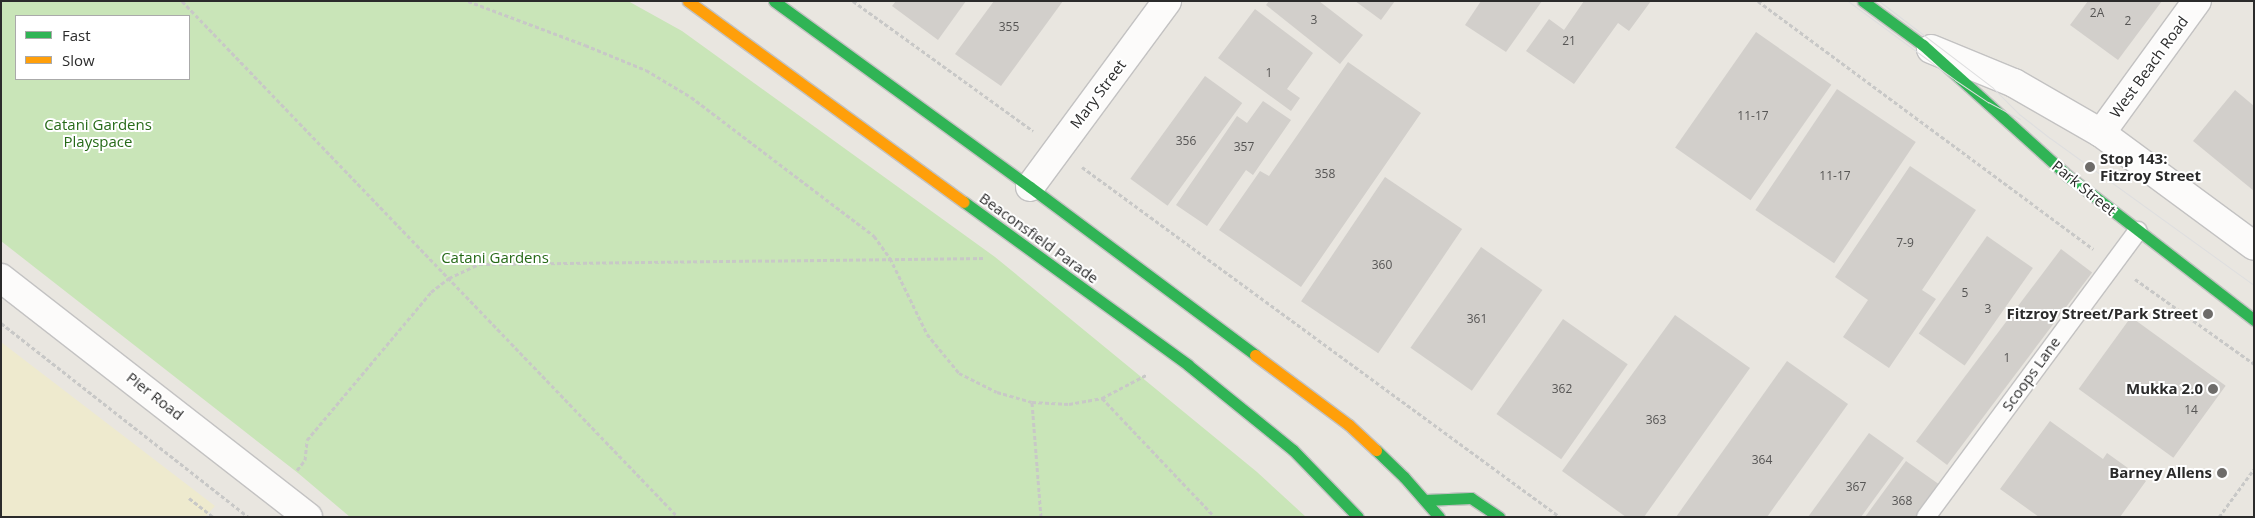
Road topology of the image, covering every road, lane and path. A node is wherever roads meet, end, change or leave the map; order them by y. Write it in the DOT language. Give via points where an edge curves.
graph roads {
  1 [pos="182,1"];
  2 [pos="468,1"];
  3 [pos="688,1"];
  4 [pos="774,1"];
  5 [pos="853,1"];
  6 [pos="1167,1"];
  7 [pos="1758,1"];
  8 [pos="1863,1"];
  9 [pos="2197,1"];
  10 [pos="1923,45"];
  11 [pos="2101,133"];
  12 [pos="1058,147"];
  13 [pos="1030,187"];
  14 [pos="2138,231"];
  15 [pos="2254,246"];
  16 [pos="890,258"];
  17 [pos="2113,263"];
  18 [pos="994,264"];
  19 [pos="1,278"];
  20 [pos="449,278"];
  21 [pos="2254,320"];
  22 [pos="1,324"];
  23 [pos="2254,364"];
  24 [pos="1138,369"];
  25 [pos="1102,398"];
  26 [pos="1032,402"];
  27 [pos="2254,469"];
  28 [pos="279,492"];
  29 [pos="188,498"];
  30 [pos="1425,500"];
  31 [pos="213,517"];
  32 [pos="248,517"];
  33 [pos="308,517"];
  34 [pos="678,517"];
  35 [pos="1041,517"];
  36 [pos="1215,517"];
  37 [pos="1358,517"];
  38 [pos="1438,517"];
  39 [pos="1499,517"];
  40 [pos="1560,517"];
  41 [pos="1926,517"];
  42 [pos="2219,517"];
  1 -- 20 [label="path"];
  2 -- 16 [label="path" via="646,70 691,97 874,236"];
  3 -- 37 [label="main road, Beaconsfield Parade" via="1188,365 1292,450"];
  4 -- 13 [label="main road"];
  5 -- 12 [label="path"];
  6 -- 12 [label="street, Mary Street"];
  7 -- 17 [label="path"];
  8 -- 10 [label="main road, Park Street"];
  9 -- 11 [label="street, West Beach Road"];
  10 -- 11 [label="street, Park Street" via="2014,83"];
  10 -- 14 [label="main road, Park Street" via="2053,163"];
  11 -- 15 [label="street, Park Street"];
  12 -- 13 [label="street, Mary Street"];
  12 -- 40 [label="path"];
  13 -- 30 [label="main road" via="1349,425"];
  14 -- 17 [label="lane, Scoops Lane"];
  14 -- 21 [label="main road, Park Street"];
  16 -- 18 [label="path" via="986,258"];
  16 -- 20 [label="path" via="479,264"];
  16 -- 26 [label="path" via="927,334 959,373 997,392"];
  17 -- 23 [label="path"];
  17 -- 41 [label="lane, Scoops Lane"];
  19 -- 28 [label="street, Pier Road"];
  20 -- 28 [label="path" via="431,292 308,440 305,460"];
  20 -- 34 [label="path"];
  22 -- 32 [label="path"];
  24 -- 25 [label="path" via="1146,375"];
  25 -- 26 [label="path" via="1069,404"];
  25 -- 36 [label="path"];
  26 -- 35 [label="path"];
  27 -- 42 [label="path"];
  28 -- 33 [label="street, Pier Road"];
  29 -- 31 [label="path"];
  30 -- 38 [label="main road"];
  30 -- 39 [label="main road" via="1471,498"];
}
